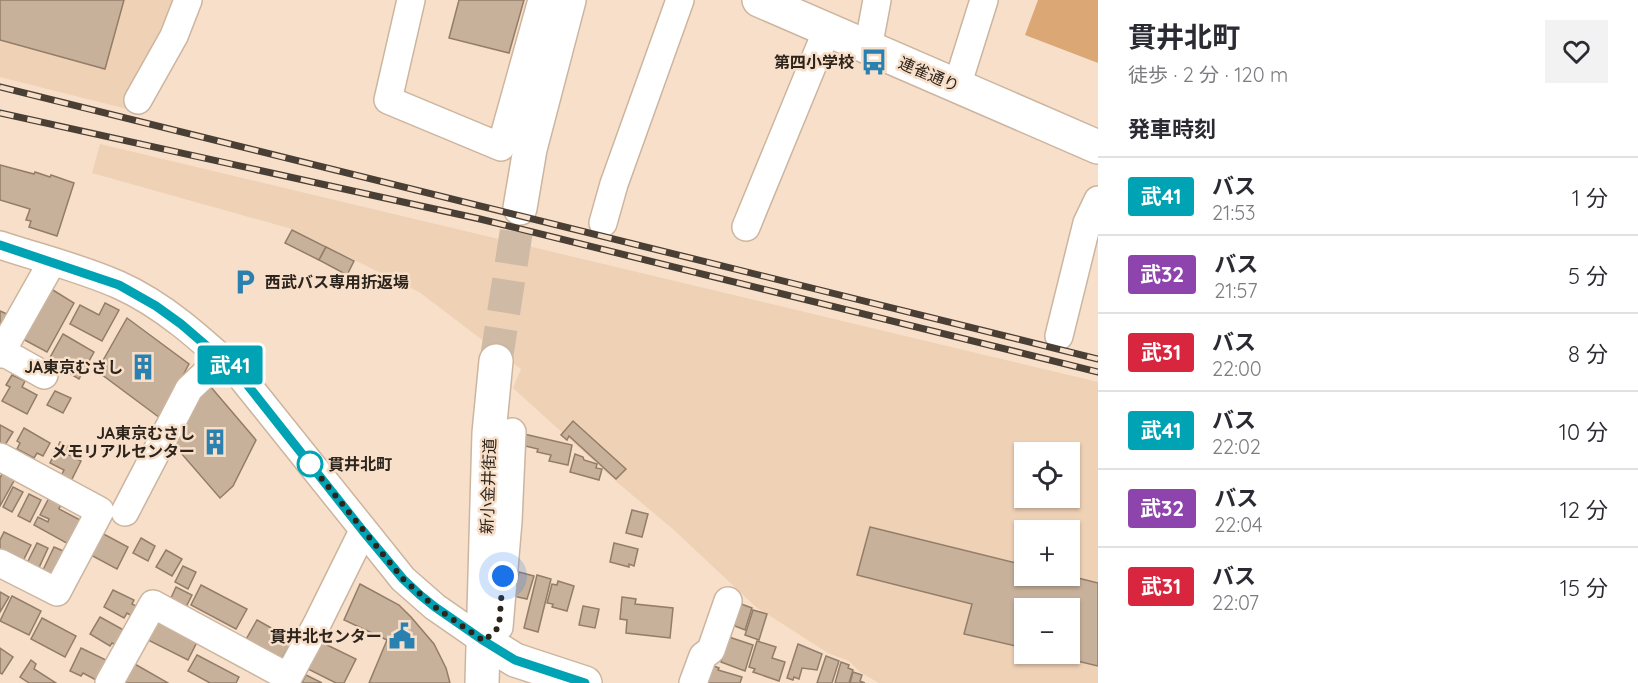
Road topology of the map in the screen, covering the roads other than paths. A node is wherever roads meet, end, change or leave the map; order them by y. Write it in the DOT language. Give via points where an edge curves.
graph roads {
  1 [pos="188,0"];
  2 [pos="411,0"];
  3 [pos="542,0"];
  4 [pos="569,0"];
  5 [pos="680,0"];
  6 [pos="877,0"];
  7 [pos="984,0"];
  8 [pos="771,2"];
  9 [pos="827,30"];
  10 [pos="868,48"];
  11 [pos="957,86"];
  12 [pos="138,100"];
  13 [pos="1098,147"];
  14 [pos="1098,200"];
  15 [pos="520,207"];
  16 [pos="603,223"];
  17 [pos="746,227"];
  18 [pos="0,245"];
  19 [pos="52,262"];
  20 [pos="1059,336"];
  21 [pos="1,353"];
  22 [pos="222,358"];
  23 [pos="496,361"];
  24 [pos="44,375"];
  25 [pos="512,432"];
  26 [pos="0,457"];
  27 [pos="125,512"];
  28 [pos="363,531"];
  29 [pos="0,563"];
  30 [pos="728,601"];
  31 [pos="484,641"];
  32 [pos="287,680"];
  33 [pos="109,683"];
  34 [pos="482,683"];
  35 [pos="585,683"];
  36 [pos="693,683"];
  1 -- 12 [label="street" via="174,36"];
  2 -- 3 [label="street" via="388,100 501,147"];
  4 -- 15 [label="main road" via="530,149"];
  5 -- 16 [label="street"];
  6 -- 10 [label="street"];
  7 -- 11 [label="street"];
  8 -- 9 [label="main road, 連雀通り"];
  9 -- 10 [label="main road, 連雀通り"];
  9 -- 17 [label="street"];
  10 -- 11 [label="main road, 連雀通り"];
  11 -- 13 [label="main road, 連雀通り"];
  14 -- 20 [label="street" via="1087,223"];
  18 -- 19 [label="street"];
  19 -- 21 [label="street"];
  19 -- 22 [label="street" via="119,285 156,306"];
  21 -- 24 [label="street"];
  22 -- 27 [label="street" via="189,389"];
  22 -- 28 [label="street"];
  23 -- 31 [label="main road, 新小金井街道" via="489,433"];
  25 -- 31 [label="street" via="499,627"];
  26 -- 29 [label="street" via="100,511 57,592"];
  28 -- 31 [label="street" via="420,595"];
  28 -- 32 [label="street"];
  30 -- 36 [label="street" via="711,650 703,656"];
  31 -- 34 [label="main road, 新小金井街道"];
  31 -- 35 [label="main road" via="515,660"];
  32 -- 33 [label="street" via="153,604"];
}
